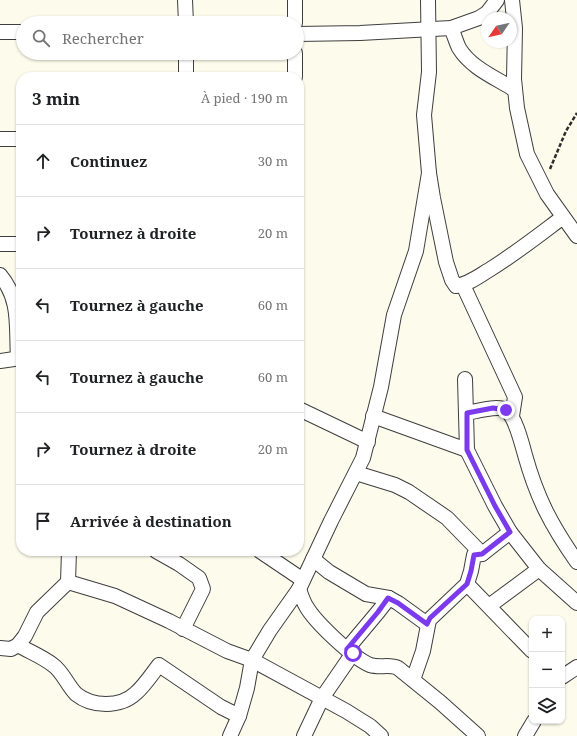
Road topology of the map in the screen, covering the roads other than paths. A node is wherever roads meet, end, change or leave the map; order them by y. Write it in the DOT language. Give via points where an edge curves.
graph roads {
  1 [pos="185,0"];
  2 [pos="295,0"];
  3 [pos="428,0"];
  4 [pos="497,0"];
  5 [pos="512,0"];
  6 [pos="186,16"];
  7 [pos="295,16"];
  8 [pos="451,28"];
  9 [pos="429,30"];
  10 [pos="0,32"];
  11 [pos="16,32"];
  12 [pos="304,34"];
  13 [pos="186,60"];
  14 [pos="295,60"];
  15 [pos="186,72"];
  16 [pos="295,72"];
  17 [pos="515,90"];
  18 [pos="0,139"];
  19 [pos="16,139"];
  20 [pos="429,173"];
  21 [pos="563,216"];
  22 [pos="577,236"];
  23 [pos="0,244"];
  24 [pos="16,244"];
  25 [pos="0,275"];
  26 [pos="463,285"];
  27 [pos="16,309"];
  28 [pos="16,359"];
  29 [pos="0,361"];
  30 [pos="465,379"];
  31 [pos="304,411"];
  32 [pos="467,413"];
  33 [pos="373,416"];
  34 [pos="512,416"];
  35 [pos="368,442"];
  36 [pos="467,450"];
  37 [pos="356,473"];
  38 [pos="510,532"];
  39 [pos="482,554"];
  40 [pos="69,556"];
  41 [pos="165,556"];
  42 [pos="266,556"];
  43 [pos="314,559"];
  44 [pos="577,562"];
  45 [pos="539,569"];
  46 [pos="68,582"];
  47 [pos="467,584"];
  48 [pos="301,585"];
  49 [pos="388,598"];
  50 [pos="577,603"];
  51 [pos="489,606"];
  52 [pos="427,624"];
  53 [pos="183,629"];
  54 [pos="18,646"];
  55 [pos="0,648"];
  56 [pos="529,648"];
  57 [pos="350,651"];
  58 [pos="252,660"];
  59 [pos="577,667"];
  60 [pos="565,674"];
  61 [pos="413,680"];
  62 [pos="322,698"];
  63 [pos="237,719"];
  64 [pos="532,724"];
  65 [pos="527,735"];
  66 [pos="230,736"];
  67 [pos="240,736"];
  68 [pos="304,736"];
  69 [pos="382,736"];
  70 [pos="478,736"];
  1 -- 6 [label="street"];
  2 -- 7 [label="street"];
  3 -- 9 [label="street"];
  4 -- 8 [label="street" via="487,13"];
  5 -- 17 [label="street" via="515,28"];
  8 -- 9 [label="street"];
  8 -- 17 [label="street" via="459,48 468,59 481,70"];
  9 -- 12 [label="street"];
  9 -- 20 [label="street" via="429,72 424,115"];
  10 -- 11 [label="street"];
  13 -- 15 [label="street"];
  14 -- 16 [label="street"];
  17 -- 21 [label="street" via="527,154 547,194"];
  18 -- 19 [label="street"];
  20 -- 26 [label="street" via="449,272 456,286"];
  20 -- 33 [label="street" via="416,251 394,315"];
  21 -- 22 [label="street"];
  21 -- 26 [label="street" via="504,260"];
  23 -- 24 [label="street"];
  25 -- 27 [label="street" via="10,288"];
  26 -- 34 [label="street" via="516,398"];
  28 -- 29 [label="street"];
  30 -- 32 [label="street"];
  31 -- 35 [label="street"];
  32 -- 34 [label="street" via="493,408 506,410"];
  32 -- 36 [label="street"];
  33 -- 35 [label="street"];
  33 -- 36 [label="street"];
  34 -- 44 [label="street" via="541,502"];
  35 -- 37 [label="street"];
  36 -- 38 [label="street"];
  37 -- 39 [label="street" via="409,492 447,518"];
  37 -- 43 [label="street"];
  38 -- 39 [label="street"];
  38 -- 45 [label="street"];
  39 -- 47 [label="street" via="474,555"];
  40 -- 46 [label="street"];
  41 -- 53 [label="street" via="199,578 203,589"];
  42 -- 48 [label="street"];
  43 -- 48 [label="street"];
  43 -- 49 [label="street" via="329,572 366,594"];
  45 -- 50 [label="street"];
  45 -- 51 [label="street"];
  46 -- 53 [label="street" via="115,596"];
  46 -- 54 [label="street" via="36,612"];
  47 -- 51 [label="street"];
  47 -- 52 [label="street" via="430,618"];
  48 -- 57 [label="street" via="306,606 320,625"];
  48 -- 58 [label="street"];
  49 -- 52 [label="street"];
  49 -- 57 [label="street"];
  51 -- 56 [label="street"];
  52 -- 61 [label="street" via="423,651"];
  53 -- 58 [label="street" via="227,651"];
  54 -- 55 [label="street" via="11,649"];
  54 -- 63 [label="street" via="54,666 77,695 94,703 107,705 126,700 135,694 159,665"];
  57 -- 61 [label="street" via="371,665 395,667"];
  57 -- 62 [label="street"];
  58 -- 62 [label="street"];
  58 -- 63 [label="street" via="247,688"];
  59 -- 60 [label="street"];
  61 -- 70 [label="street"];
  62 -- 68 [label="street"];
  62 -- 69 [label="street" via="370,726"];
  63 -- 66 [label="street"];
  63 -- 67 [label="street" via="236,728"];
  64 -- 65 [label="street"];
}
